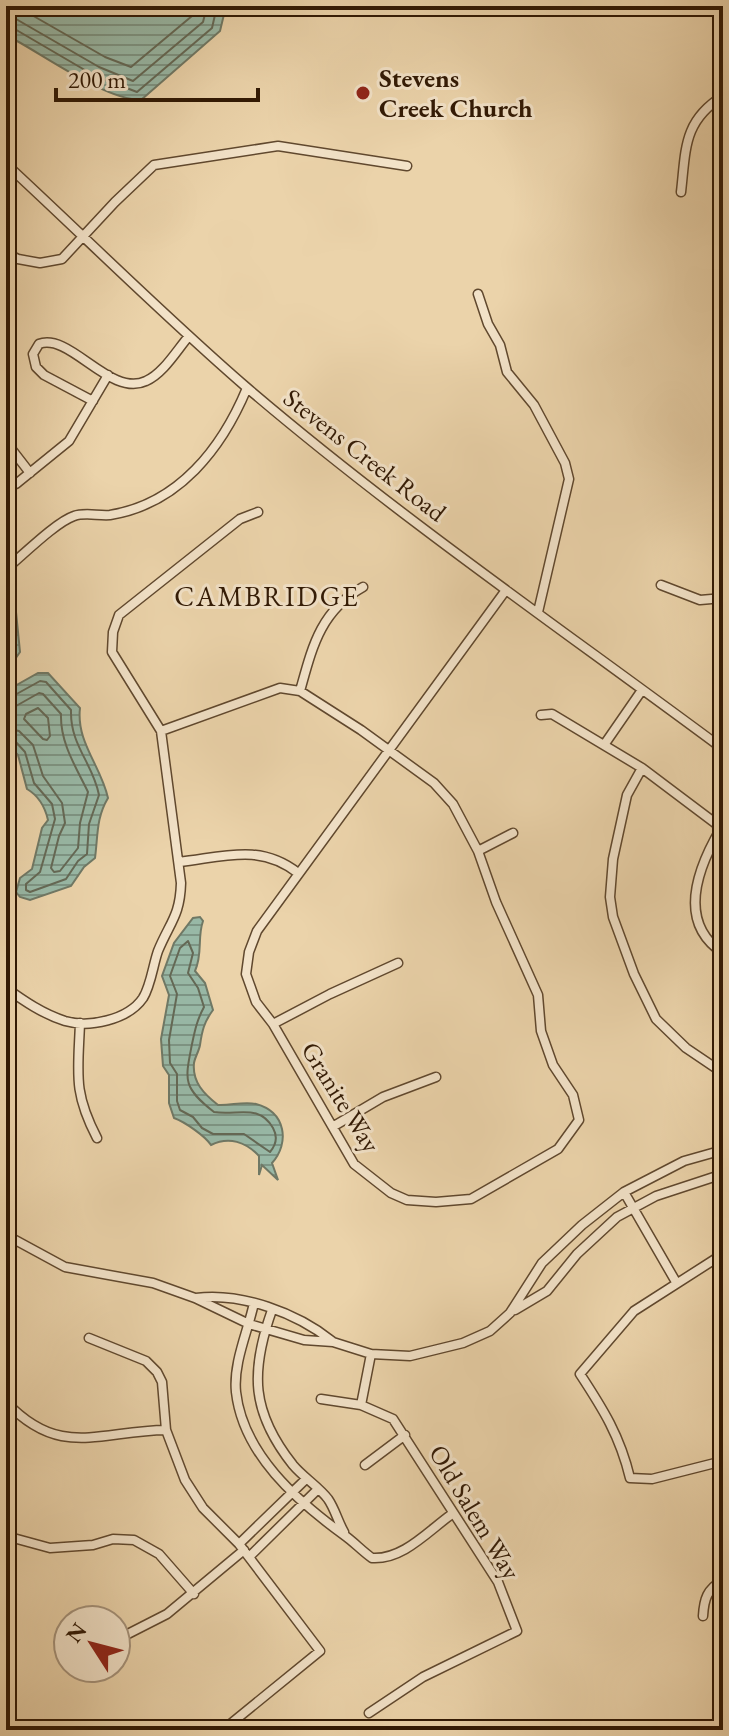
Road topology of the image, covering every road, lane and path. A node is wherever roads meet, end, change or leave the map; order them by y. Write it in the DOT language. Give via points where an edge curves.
graph roads {
  1 [pos="723,96"];
  2 [pos="6,164"];
  3 [pos="407,166"];
  4 [pos="681,192"];
  5 [pos="82,236"];
  6 [pos="6,253"];
  7 [pos="478,294"];
  8 [pos="189,336"];
  9 [pos="108,375"];
  10 [pos="247,388"];
  11 [pos="93,401"];
  12 [pos="6,442"];
  13 [pos="30,473"];
  14 [pos="6,485"];
  15 [pos="258,512"];
  16 [pos="6,569"];
  17 [pos="661,585"];
  18 [pos="363,587"];
  19 [pos="506,590"];
  20 [pos="723,598"];
  21 [pos="538,612"];
  22 [pos="642,690"];
  23 [pos="300,691"];
  24 [pos="541,715"];
  25 [pos="161,731"];
  26 [pos="721,744"];
  27 [pos="604,745"];
  28 [pos="387,751"];
  29 [pos="642,768"];
  30 [pos="722,828"];
  31 [pos="513,833"];
  32 [pos="478,851"];
  33 [pos="179,862"];
  34 [pos="298,873"];
  35 [pos="723,953"];
  36 [pos="398,963"];
  37 [pos="6,988"];
  38 [pos="80,1023"];
  39 [pos="273,1024"];
  40 [pos="723,1073"];
  41 [pos="436,1077"];
  42 [pos="334,1126"];
  43 [pos="97,1138"];
  44 [pos="723,1150"];
  45 [pos="723,1174"];
  46 [pos="624,1192"];
  47 [pos="633,1208"];
  48 [pos="6,1235"];
  49 [pos="723,1254"];
  50 [pos="676,1282"];
  51 [pos="195,1298"];
  52 [pos="254,1303"];
  53 [pos="272,1310"];
  54 [pos="510,1313"];
  55 [pos="249,1324"];
  56 [pos="265,1329"];
  57 [pos="89,1338"];
  58 [pos="333,1342"];
  59 [pos="371,1354"];
  60 [pos="321,1399"];
  61 [pos="6,1402"];
  62 [pos="361,1405"];
  63 [pos="166,1430"];
  64 [pos="405,1435"];
  65 [pos="723,1461"];
  66 [pos="365,1465"];
  67 [pos="306,1479"];
  68 [pos="317,1490"];
  69 [pos="292,1494"];
  70 [pos="303,1505"];
  71 [pos="452,1514"];
  72 [pos="6,1536"];
  73 [pos="347,1537"];
  74 [pos="244,1550"];
  75 [pos="723,1580"];
  76 [pos="194,1594"];
  77 [pos="703,1616"];
  78 [pos="132,1632"];
  79 [pos="369,1713"];
  80 [pos="223,1730"];
  1 -- 4 [label="street" via="694,122"];
  2 -- 5 [label="street, Stevens Creek Road"];
  3 -- 5 [label="street" via="278,146 154,165"];
  5 -- 6 [label="street" via="62,259 40,263"];
  5 -- 8 [label="street, Stevens Creek Road"];
  7 -- 21 [label="street" via="507,372 534,405 569,479"];
  8 -- 9 [label="street" via="143,383"];
  8 -- 10 [label="street, Stevens Creek Road"];
  9 -- 11 [label="street"];
  9 -- 11 [label="street" via="54,342 39,344 34,351 36,367 44,375"];
  10 -- 16 [label="street" via="217,445 177,486 139,507 73,516"];
  10 -- 19 [label="street, Stevens Creek Road"];
  11 -- 13 [label="street" via="69,441"];
  12 -- 13 [label="street"];
  13 -- 14 [label="street"];
  15 -- 25 [label="street" via="240,519 119,615 112,652"];
  17 -- 20 [label="street" via="700,600"];
  18 -- 23 [label="street" via="331,613 312,649"];
  19 -- 21 [label="street, Stevens Creek Road"];
  19 -- 28 [label="street, Granite Way"];
  21 -- 22 [label="street, Stevens Creek Road"];
  22 -- 26 [label="street, Stevens Creek Road"];
  22 -- 27 [label="street"];
  23 -- 25 [label="street" via="280,688"];
  23 -- 28 [label="street"];
  24 -- 27 [label="street" via="552,714"];
  25 -- 33 [label="street"];
  27 -- 29 [label="street"];
  28 -- 32 [label="street, Granite Way" via="434,783 453,804"];
  28 -- 34 [label="street, Granite Way"];
  29 -- 30 [label="street"];
  29 -- 40 [label="street" via="627,795 613,859 613,917 656,1019"];
  30 -- 35 [label="street" via="707,850 697,880 696,906 703,935"];
  31 -- 32 [label="street"];
  32 -- 42 [label="street, Granite Way" via="538,995 541,1031 553,1065 573,1095 579,1120 558,1149 495,1187 471,1199 436,1202 407,1200 378,1184 354,1164"];
  33 -- 34 [label="street" via="253,853 280,859"];
  33 -- 38 [label="street" via="180,906 143,998 119,1018"];
  34 -- 39 [label="street, Granite Way" via="257,931 249,952 246,974 256,1002"];
  36 -- 39 [label="street"];
  37 -- 38 [label="street" via="28,1004"];
  38 -- 43 [label="street" via="77,1086"];
  39 -- 42 [label="street, Granite Way"];
  41 -- 42 [label="street" via="383,1097"];
  44 -- 46 [label="street" via="684,1161"];
  45 -- 47 [label="street"];
  46 -- 47 [label="street"];
  46 -- 54 [label="street" via="542,1263"];
  47 -- 50 [label="street"];
  47 -- 54 [label="street" via="601,1231 547,1291"];
  48 -- 51 [label="street" via="65,1267 153,1283"];
  49 -- 50 [label="street"];
  50 -- 65 [label="street" via="634,1311 580,1374 611,1421 630,1478 652,1479"];
  51 -- 52 [label="street" via="219,1295"];
  51 -- 55 [label="street"];
  52 -- 53 [label="street"];
  52 -- 55 [label="street"];
  53 -- 56 [label="street"];
  53 -- 58 [label="street" via="315,1327"];
  54 -- 59 [label="street" via="490,1331 434,1352"];
  55 -- 56 [label="street"];
  55 -- 69 [label="street" via="237,1371 241,1414 262,1455"];
  56 -- 58 [label="street"];
  56 -- 67 [label="street" via="257,1363 259,1403 272,1435"];
  57 -- 63 [label="street" via="146,1361 157,1372"];
  58 -- 59 [label="street"];
  59 -- 62 [label="street"];
  60 -- 62 [label="street, Old Salem Way"];
  61 -- 63 [label="street" via="56,1437"];
  62 -- 64 [label="street, Old Salem Way" via="393,1419"];
  63 -- 74 [label="street" via="197,1499"];
  64 -- 66 [label="street"];
  64 -- 71 [label="street, Old Salem Way"];
  67 -- 68 [label="street"];
  67 -- 69 [label="street"];
  68 -- 70 [label="street"];
  68 -- 73 [label="street" via="327,1498"];
  69 -- 70 [label="street"];
  69 -- 74 [label="street"];
  70 -- 73 [label="street"];
  70 -- 74 [label="street"];
  71 -- 73 [label="street" via="398,1554 384,1558 372,1558"];
  71 -- 79 [label="street, Old Salem Way" via="498,1582 517,1631 423,1677"];
  72 -- 76 [label="street" via="50,1548 134,1540 159,1554"];
  74 -- 76 [label="street"];
  74 -- 80 [label="street" via="320,1651"];
  75 -- 77 [label="street" via="710,1589"];
  76 -- 78 [label="street"];
}
